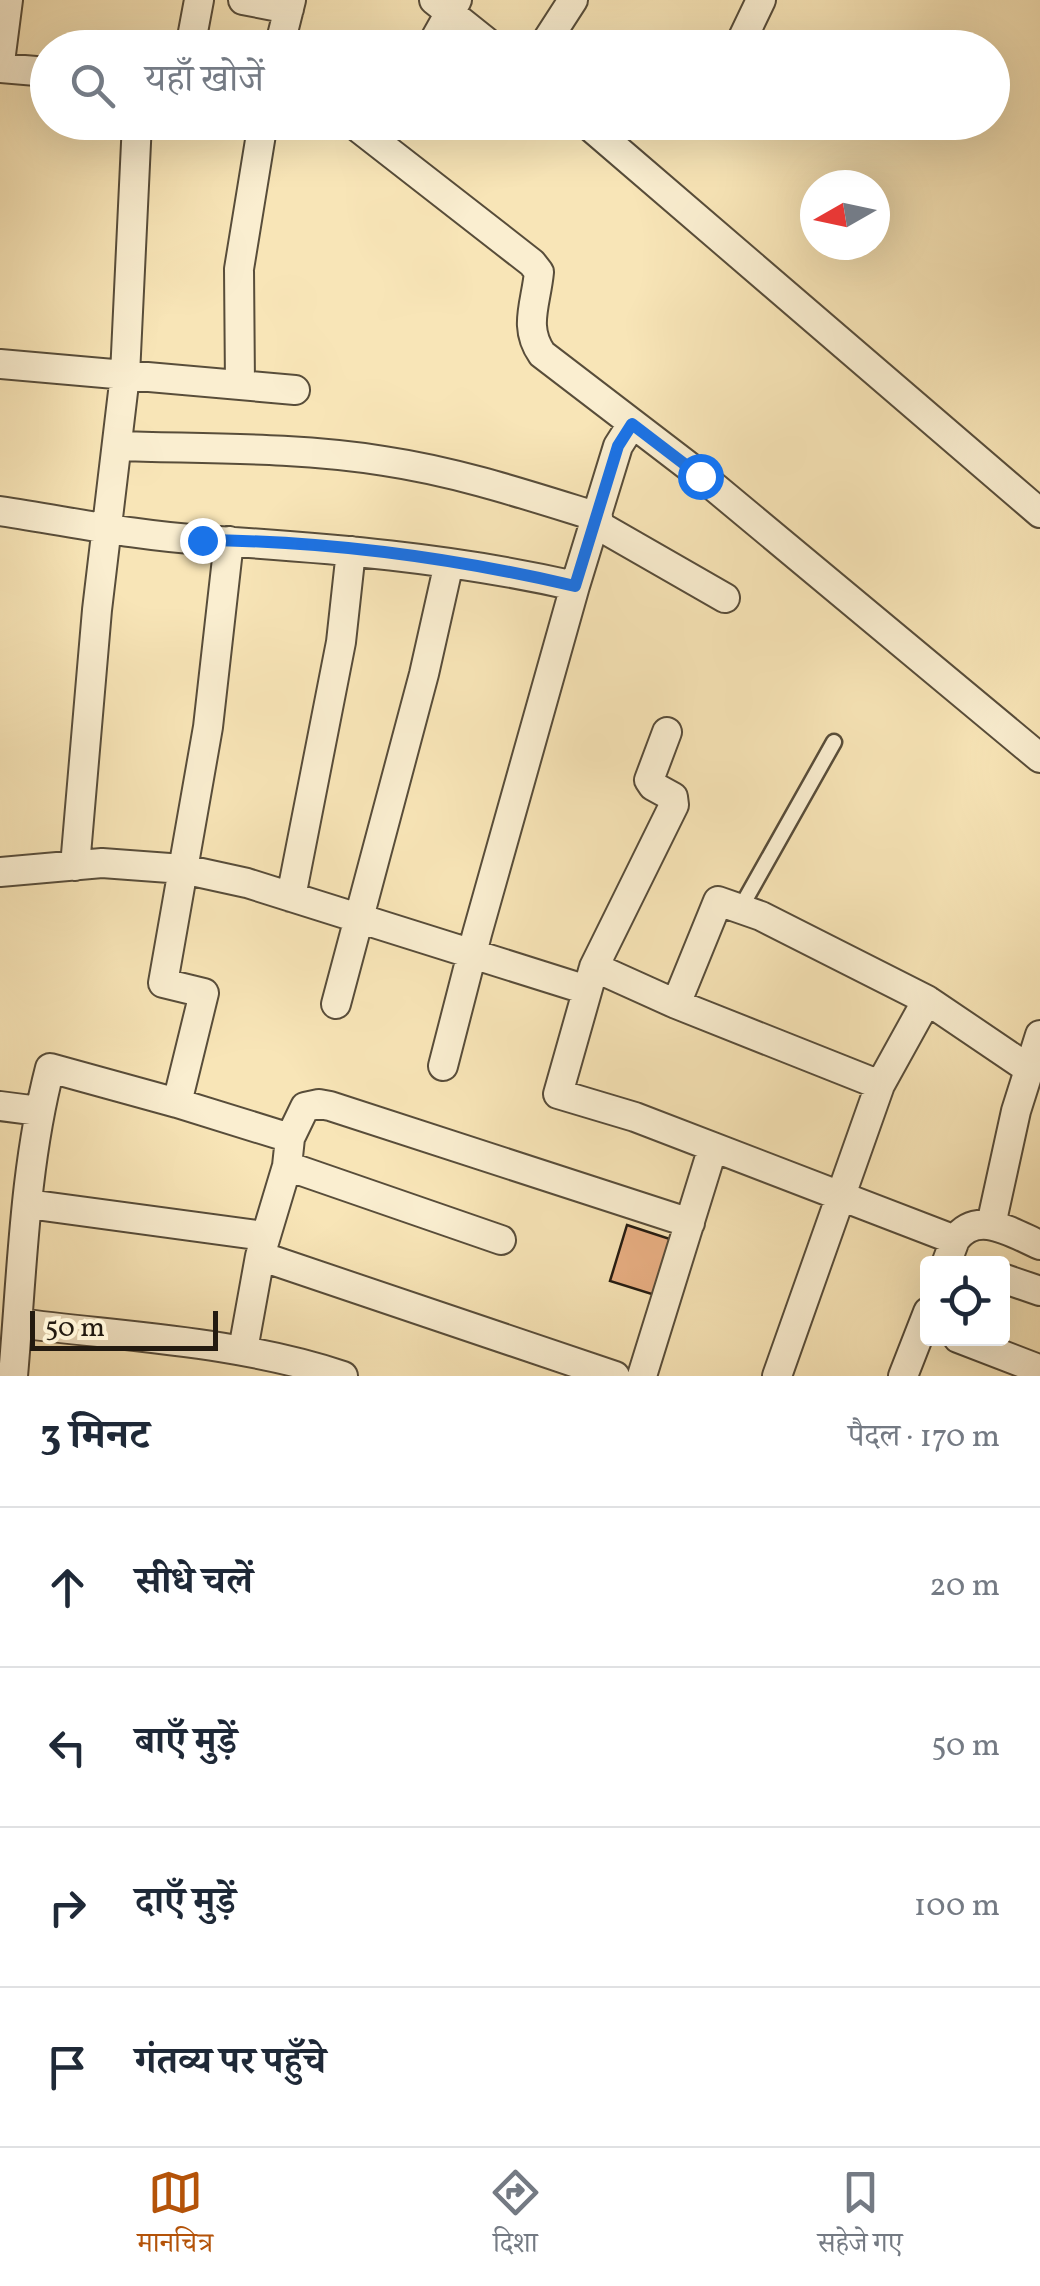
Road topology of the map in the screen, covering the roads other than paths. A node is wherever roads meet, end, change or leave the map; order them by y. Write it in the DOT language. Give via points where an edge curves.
graph roads {
  1 [pos="8,0"];
  2 [pos="199,0"];
  3 [pos="243,0"];
  4 [pos="574,0"];
  5 [pos="762,0"];
  6 [pos="290,4"];
  7 [pos="447,4"];
  8 [pos="193,30"];
  9 [pos="284,30"];
  10 [pos="437,30"];
  11 [pos="475,30"];
  12 [pos="554,30"];
  13 [pos="747,30"];
  14 [pos="0,65"];
  15 [pos="30,69"];
  16 [pos="136,140"];
  17 [pos="260,140"];
  18 [pos="384,140"];
  19 [pos="606,140"];
  20 [pos="0,364"];
  21 [pos="124,374"];
  22 [pos="240,384"];
  23 [pos="294,390"];
  24 [pos="632,424"];
  25 [pos="117,446"];
  26 [pos="0,510"];
  27 [pos="1040,513"];
  28 [pos="597,521"];
  29 [pos="108,528"];
  30 [pos="229,540"];
  31 [pos="351,550"];
  32 [pos="448,563"];
  33 [pos="575,586"];
  34 [pos="725,598"];
  35 [pos="666,732"];
  36 [pos="834,742"];
  37 [pos="1040,758"];
  38 [pos="75,866"];
  39 [pos="183,869"];
  40 [pos="0,872"];
  41 [pos="291,897"];
  42 [pos="740,909"];
  43 [pos="358,920"];
  44 [pos="472,953"];
  45 [pos="590,978"];
  46 [pos="927,1000"];
  47 [pos="336,1004"];
  48 [pos="676,1004"];
  49 [pos="1040,1036"];
  50 [pos="443,1066"];
  51 [pos="1029,1070"];
  52 [pos="880,1086"];
  53 [pos="177,1102"];
  54 [pos="0,1106"];
  55 [pos="40,1111"];
  56 [pos="712,1147"];
  57 [pos="288,1152"];
  58 [pos="841,1197"];
  59 [pos="19,1209"];
  60 [pos="690,1223"];
  61 [pos="992,1225"];
  62 [pos="501,1240"];
  63 [pos="1040,1245"];
  64 [pos="262,1246"];
  65 [pos="953,1256"];
  66 [pos="1010,1281"];
  67 [pos="1040,1290"];
  68 [pos="12,1329"];
  69 [pos="920,1335"];
  70 [pos="978,1346"];
  71 [pos="243,1350"];
  72 [pos="1037,1369"];
  73 [pos="13,1376"];
  74 [pos="343,1376"];
  75 [pos="616,1376"];
  76 [pos="642,1376"];
  77 [pos="778,1376"];
  78 [pos="903,1376"];
  1 -- 14 [label="street"];
  2 -- 8 [label="street"];
  3 -- 6 [label="street"];
  4 -- 12 [label="street"];
  5 -- 13 [label="street"];
  6 -- 9 [label="street"];
  7 -- 10 [label="street"];
  7 -- 11 [label="street"];
  14 -- 15 [label="street"];
  16 -- 21 [label="street"];
  17 -- 22 [label="street" via="239,269"];
  18 -- 24 [label="street" via="532,262 540,272 532,338 542,354"];
  19 -- 27 [label="street"];
  20 -- 21 [label="street"];
  21 -- 22 [label="street"];
  21 -- 25 [label="street"];
  22 -- 23 [label="street"];
  24 -- 28 [label="street" via="618,446"];
  24 -- 37 [label="street"];
  25 -- 28 [label="street" via="380,460 469,477"];
  25 -- 29 [label="street"];
  26 -- 29 [label="street"];
  28 -- 33 [label="street"];
  28 -- 34 [label="street"];
  29 -- 30 [label="street"];
  29 -- 38 [label="street"];
  30 -- 31 [label="street"];
  30 -- 39 [label="street" via="208,727"];
  31 -- 32 [label="street"];
  31 -- 41 [label="street" via="341,642"];
  32 -- 33 [label="street"];
  32 -- 43 [label="street"];
  33 -- 44 [label="street"];
  35 -- 45 [label="street" via="649,780 673,796 674,805"];
  36 -- 42 [label="lane"];
  38 -- 39 [label="street"];
  38 -- 40 [label="street"];
  39 -- 41 [label="street"];
  39 -- 53 [label="street" via="163,984 204,993"];
  41 -- 43 [label="street"];
  42 -- 46 [label="street"];
  42 -- 48 [label="street" via="718,901"];
  43 -- 44 [label="street"];
  43 -- 47 [label="street"];
  44 -- 45 [label="street"];
  44 -- 50 [label="street"];
  45 -- 48 [label="street"];
  45 -- 56 [label="street" via="558,1094"];
  46 -- 51 [label="street"];
  46 -- 52 [label="street"];
  48 -- 52 [label="street"];
  49 -- 51 [label="street"];
  51 -- 61 [label="street"];
  52 -- 58 [label="street"];
  53 -- 55 [label="street" via="50,1068"];
  53 -- 57 [label="street"];
  54 -- 55 [label="street"];
  55 -- 59 [label="street"];
  56 -- 58 [label="street"];
  56 -- 60 [label="street"];
  57 -- 60 [label="street" via="305,1107 319,1104"];
  57 -- 62 [label="street"];
  57 -- 64 [label="street"];
  58 -- 65 [label="street"];
  58 -- 77 [label="street"];
  59 -- 64 [label="street"];
  59 -- 68 [label="street"];
  60 -- 76 [label="street"];
  61 -- 63 [label="street"];
  61 -- 65 [label="street" via="962,1230"];
  64 -- 71 [label="street"];
  64 -- 75 [label="street"];
  66 -- 67 [label="street"];
  68 -- 71 [label="street"];
  68 -- 73 [label="street"];
  69 -- 78 [label="street"];
  70 -- 72 [label="street"];
  71 -- 74 [label="street"];
}
